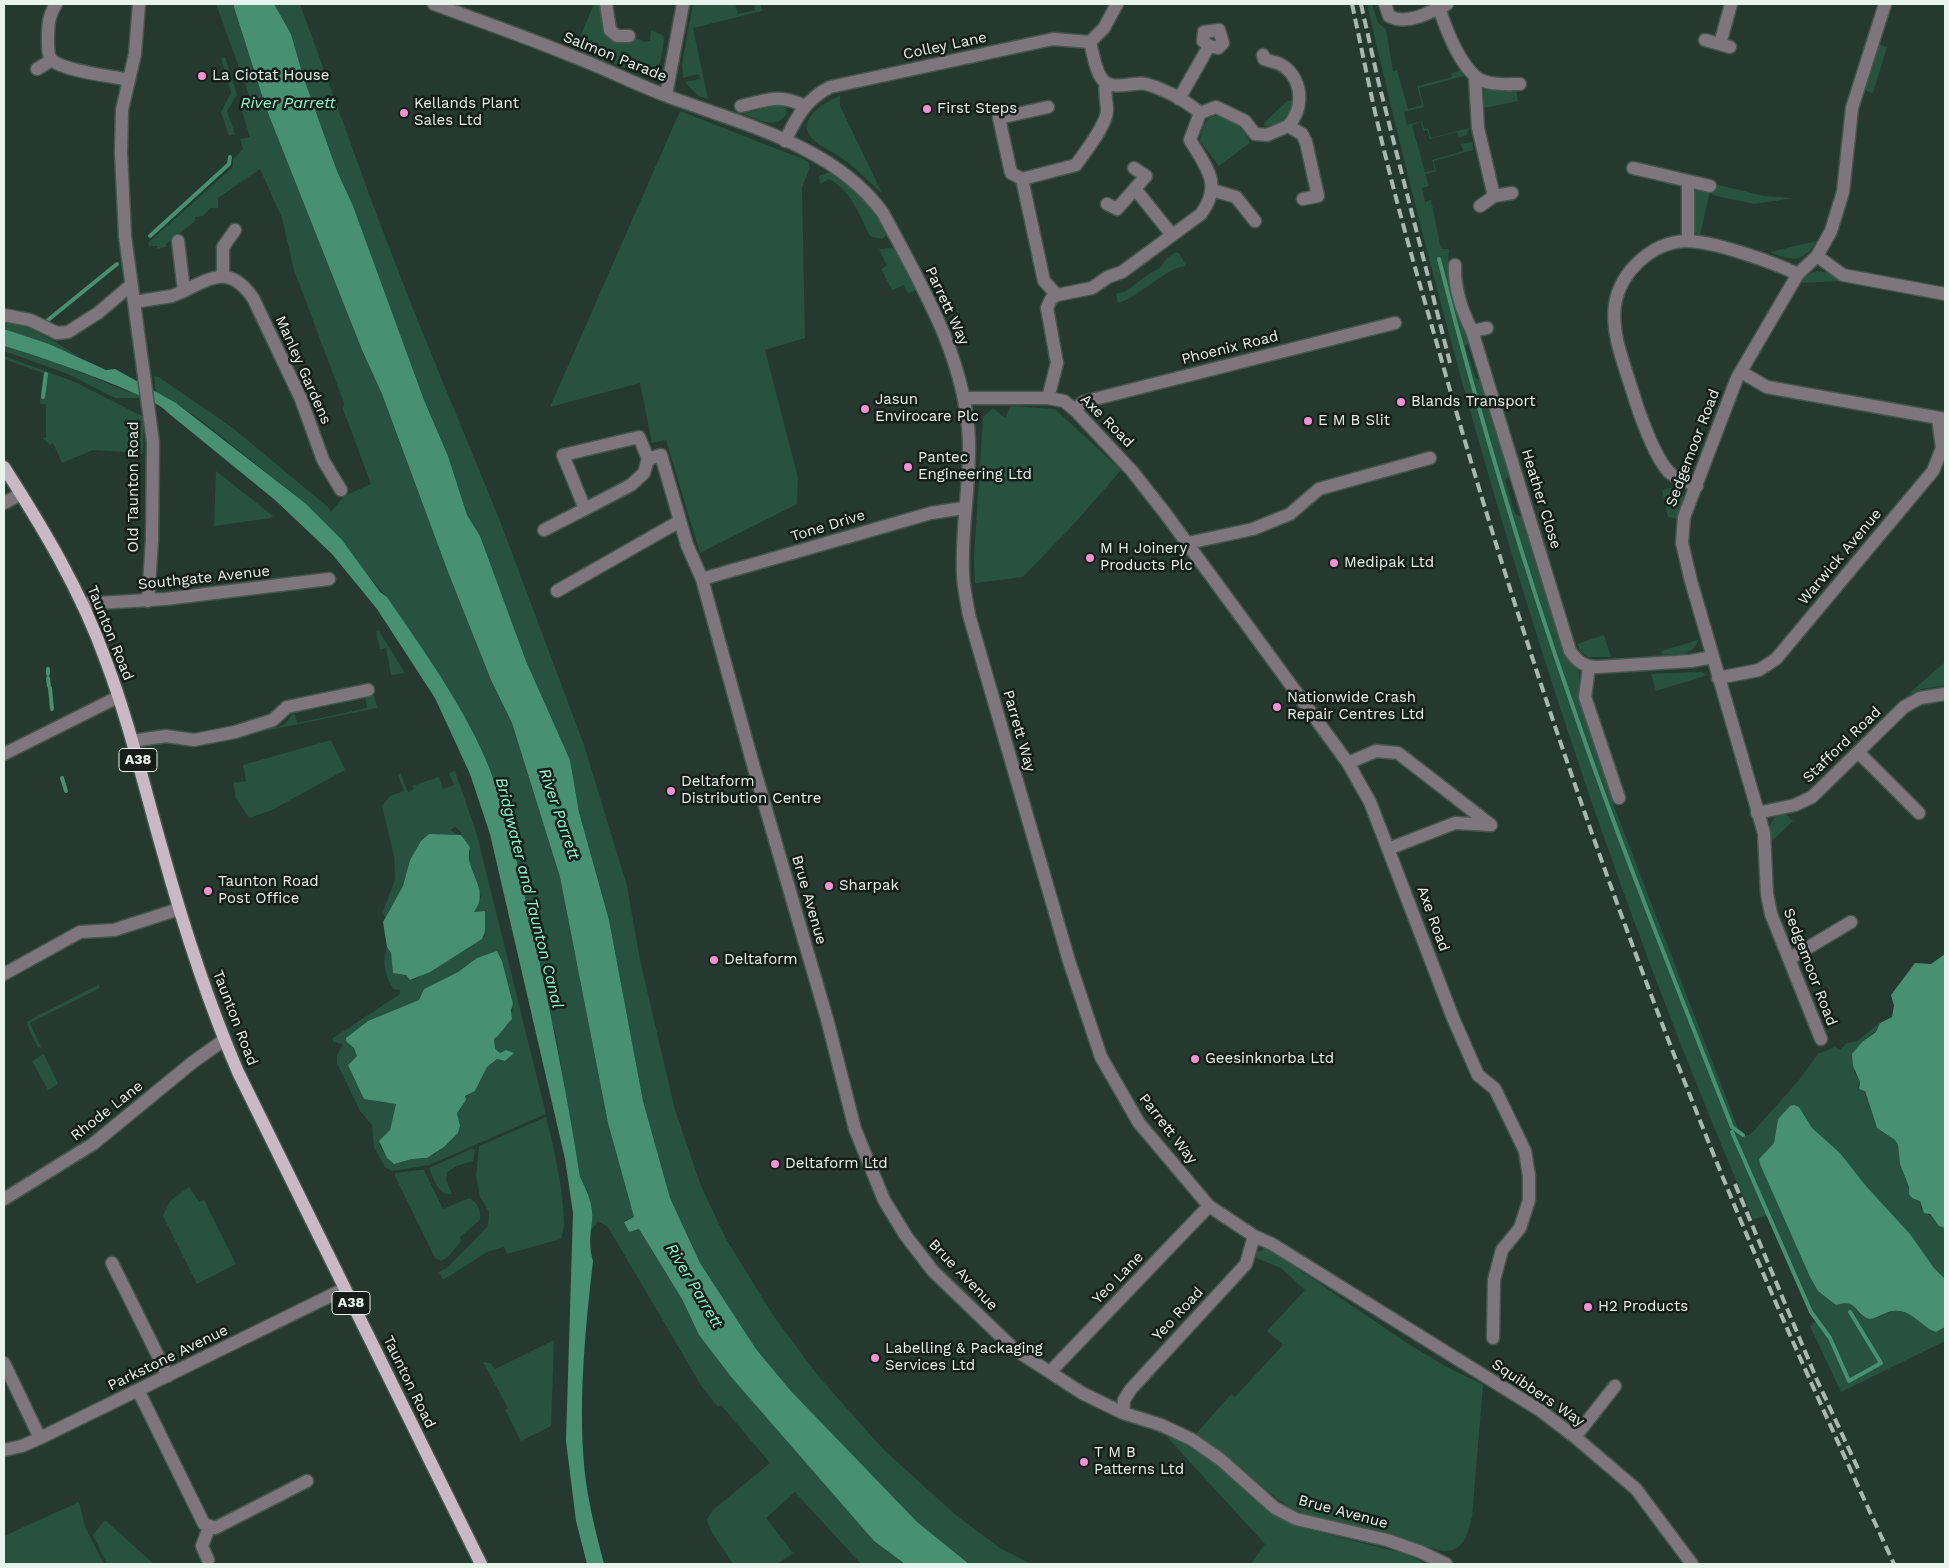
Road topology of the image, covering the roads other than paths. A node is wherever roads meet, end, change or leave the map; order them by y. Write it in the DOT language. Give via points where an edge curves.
graph roads {
  1 [pos="56,4"];
  2 [pos="139,4"];
  3 [pos="434,4"];
  4 [pos="606,4"];
  5 [pos="683,4"];
  6 [pos="1117,4"];
  7 [pos="1731,4"];
  8 [pos="1885,4"];
  9 [pos="1443,6"];
  10 [pos="1385,8"];
  11 [pos="628,36"];
  12 [pos="1705,40"];
  13 [pos="1090,42"];
  14 [pos="1209,46"];
  15 [pos="1263,55"];
  16 [pos="52,60"];
  17 [pos="36,69"];
  18 [pos="1475,77"];
  19 [pos="128,80"];
  20 [pos="1106,83"];
  21 [pos="1520,84"];
  22 [pos="666,95"];
  23 [pos="1179,99"];
  24 [pos="741,106"];
  25 [pos="805,106"];
  26 [pos="1048,107"];
  27 [pos="1200,114"];
  28 [pos="1288,126"];
  29 [pos="784,141"];
  30 [pos="1134,168"];
  31 [pos="1633,168"];
  32 [pos="1022,179"];
  33 [pos="1688,181"];
  34 [pos="1710,186"];
  35 [pos="1136,190"];
  36 [pos="1212,190"];
  37 [pos="1512,193"];
  38 [pos="1494,196"];
  39 [pos="1303,199"];
  40 [pos="1107,204"];
  41 [pos="1480,206"];
  42 [pos="1255,221"];
  43 [pos="236,231"];
  44 [pos="1172,235"];
  45 [pos="178,241"];
  46 [pos="1688,241"];
  47 [pos="1817,256"];
  48 [pos="1455,265"];
  49 [pos="1798,274"];
  50 [pos="223,276"];
  51 [pos="131,285"];
  52 [pos="184,291"];
  53 [pos="1945,294"];
  54 [pos="1058,295"];
  55 [pos="134,302"];
  56 [pos="4,315"];
  57 [pos="1395,323"];
  58 [pos="1487,328"];
  59 [pos="1472,331"];
  60 [pos="1741,372"];
  61 [pos="964,398"];
  62 [pos="1048,398"];
  63 [pos="1075,410"];
  64 [pos="1942,418"];
  65 [pos="648,458"];
  66 [pos="1430,458"];
  67 [pos="4,466"];
  68 [pos="1697,486"];
  69 [pos="341,490"];
  70 [pos="21,494"];
  71 [pos="4,503"];
  72 [pos="964,508"];
  73 [pos="585,509"];
  74 [pos="680,521"];
  75 [pos="544,530"];
  76 [pos="1188,543"];
  77 [pos="329,579"];
  78 [pos="702,579"];
  79 [pos="558,592"];
  80 [pos="148,601"];
  81 [pos="82,604"];
  82 [pos="1713,657"];
  83 [pos="1589,667"];
  84 [pos="1718,678"];
  85 [pos="368,690"];
  86 [pos="1945,694"];
  87 [pos="118,697"];
  88 [pos="132,741"];
  89 [pos="1858,752"];
  90 [pos="4,754"];
  91 [pos="1348,763"];
  92 [pos="1619,798"];
  93 [pos="1929,804"];
  94 [pos="1757,813"];
  95 [pos="1388,848"];
  96 [pos="179,909"];
  97 [pos="1851,922"];
  98 [pos="1789,959"];
  99 [pos="4,974"];
  100 [pos="1821,1039"];
  101 [pos="224,1040"];
  102 [pos="4,1200"];
  103 [pos="1209,1206"];
  104 [pos="1254,1236"];
  105 [pos="112,1263"];
  106 [pos="1335,1285"];
  107 [pos="344,1289"];
  108 [pos="1493,1338"];
  109 [pos="4,1363"];
  110 [pos="1050,1372"];
  111 [pos="168,1376"];
  112 [pos="1615,1386"];
  113 [pos="138,1390"];
  114 [pos="1123,1413"];
  115 [pos="1576,1437"];
  116 [pos="40,1438"];
  117 [pos="4,1450"];
  118 [pos="307,1481"];
  119 [pos="209,1528"];
  120 [pos="208,1560"];
  121 [pos="481,1564"];
  122 [pos="1446,1564"];
  123 [pos="1692,1564"];
  1 -- 16 [label="street" via="49,15 48,26 48,54"];
  2 -- 19 [label="street, Old Taunton Road" via="139,24"];
  3 -- 22 [label="street, Salmon Parade"];
  4 -- 11 [label="street" via="610,30 617,36"];
  5 -- 22 [label="street"];
  6 -- 13 [label="street" via="1104,28"];
  7 -- 12 [label="street" via="1725,45"];
  8 -- 47 [label="street, Sedgemoor Road" via="1852,108 1841,200 1831,231"];
  9 -- 10 [label="street" via="1402,19 1393,18"];
  9 -- 18 [label="street" via="1452,41"];
  13 -- 20 [label="street" via="1101,78"];
  13 -- 25 [label="street, Colley Lane" via="1053,39 845,83 821,92"];
  14 -- 23 [label="street"];
  15 -- 28 [label="street" via="1264,59 1279,64 1295,79 1299,107"];
  16 -- 17 [label="street"];
  16 -- 19 [label="street" via="66,67"];
  18 -- 21 [label="street"];
  18 -- 38 [label="street" via="1478,128"];
  19 -- 51 [label="street, Old Taunton Road" via="121,122 121,153"];
  20 -- 23 [label="street" via="1145,84"];
  20 -- 32 [label="street" via="1104,122 1076,166"];
  22 -- 29 [label="street, Salmon Parade"];
  23 -- 27 [label="street"];
  24 -- 25 [label="street" via="781,98"];
  25 -- 29 [label="street, Colley Lane"];
  26 -- 32 [label="street" via="999,118 1011,173"];
  27 -- 28 [label="street" via="1216,107 1245,121 1255,134 1268,135"];
  27 -- 36 [label="street" via="1190,140 1212,177"];
  28 -- 39 [label="street" via="1302,134 1306,142 1318,196"];
  29 -- 61 [label="street, Parrett Way" via="835,165 862,187 884,213 941,325"];
  30 -- 35 [label="street" via="1146,176"];
  31 -- 33 [label="street"];
  32 -- 54 [label="street" via="1044,281"];
  33 -- 34 [label="street"];
  33 -- 46 [label="street"];
  35 -- 40 [label="street" via="1117,209"];
  35 -- 44 [label="street"];
  36 -- 42 [label="street" via="1236,197"];
  36 -- 44 [label="street" via="1209,203 1201,214"];
  37 -- 38 [label="street"];
  38 -- 41 [label="street"];
  43 -- 50 [label="street" via="223,247"];
  44 -- 54 [label="street" via="1122,272 1092,288"];
  45 -- 52 [label="street"];
  46 -- 49 [label="street" via="1768,260"];
  46 -- 68 [label="street" via="1657,250 1635,265 1619,290 1615,317 1634,397 1660,459 1673,475"];
  47 -- 49 [label="street, Sedgemoor Road"];
  47 -- 53 [label="street" via="1843,275"];
  48 -- 59 [label="street, Heather Close" via="1456,288 1464,317"];
  49 -- 60 [label="street, Sedgemoor Road"];
  50 -- 52 [label="street"];
  50 -- 69 [label="street, Manley Gardens" via="234,278 253,298 301,399 322,460"];
  51 -- 55 [label="street, Old Taunton Road"];
  51 -- 56 [label="street" via="98,313 68,332 57,332 30,320"];
  52 -- 55 [label="street"];
  54 -- 62 [label="street" via="1051,299 1047,308 1057,363"];
  55 -- 80 [label="street, Old Taunton Road" via="153,442"];
  57 -- 63 [label="street, Phoenix Road" via="1084,402"];
  58 -- 59 [label="street"];
  59 -- 83 [label="street, Heather Close" via="1570,651"];
  60 -- 64 [label="street, Warwick Avenue" via="1767,387"];
  60 -- 68 [label="street, Sedgemoor Road"];
  61 -- 62 [label="street, Axe Road"];
  61 -- 72 [label="street, Parrett Way" via="969,440"];
  62 -- 63 [label="street, Axe Road" via="1064,401"];
  63 -- 76 [label="street, Axe Road" via="1132,470"];
  64 -- 84 [label="street, Warwick Avenue" via="1942,448 1933,471 1776,659 1759,670"];
  65 -- 73 [label="street" via="644,473 631,485"];
  65 -- 73 [label="street" via="640,437 563,454"];
  65 -- 74 [label="street, Brue Avenue" via="661,455"];
  66 -- 76 [label="street" via="1319,489 1290,514 1253,529"];
  67 -- 70 [label="main road, Taunton Road / A38"];
  68 -- 82 [label="street, Sedgemoor Road" via="1684,517 1682,543"];
  70 -- 71 [label="street"];
  70 -- 81 [label="main road, Taunton Road / A38"];
  72 -- 78 [label="street, Tone Drive" via="932,513"];
  72 -- 103 [label="street, Parrett Way" via="963,575 969,615 1068,961 1101,1057 1139,1123"];
  73 -- 75 [label="street"];
  74 -- 78 [label="street, Brue Avenue"];
  74 -- 79 [label="street"];
  76 -- 91 [label="street, Axe Road"];
  77 -- 80 [label="street, Southgate Avenue"];
  78 -- 110 [label="street, Brue Avenue" via="827,1019 855,1129 884,1200 932,1270 1014,1349"];
  80 -- 81 [label="street, Southgate Avenue"];
  81 -- 87 [label="main road, Taunton Road / A38"];
  82 -- 83 [label="street"];
  82 -- 84 [label="street, Sedgemoor Road"];
  83 -- 92 [label="street" via="1585,697"];
  84 -- 94 [label="street, Sedgemoor Road"];
  85 -- 88 [label="street" via="287,707 273,720 235,732 194,740 166,736"];
  86 -- 89 [label="street, Stafford Road" via="1912,701"];
  87 -- 88 [label="main road, Taunton Road / A38"];
  87 -- 90 [label="street"];
  88 -- 96 [label="main road, Taunton Road / A38"];
  89 -- 93 [label="street" via="1916,816"];
  89 -- 94 [label="street, Stafford Road" via="1804,802"];
  91 -- 95 [label="street, Axe Road" via="1370,802"];
  91 -- 95 [label="street" via="1376,752 1398,753 1491,825 1455,823"];
  94 -- 98 [label="street, Sedgemoor Road" via="1765,842 1770,908"];
  95 -- 108 [label="street, Axe Road" via="1478,1075 1495,1089 1525,1151 1530,1200 1520,1228 1502,1250 1494,1280"];
  96 -- 99 [label="street" via="114,930 80,932"];
  96 -- 101 [label="main road, Taunton Road / A38"];
  97 -- 98 [label="street"];
  98 -- 100 [label="street, Sedgemoor Road"];
  101 -- 102 [label="street, Rhode Lane" via="93,1144"];
  101 -- 107 [label="main road, Taunton Road / A38"];
  103 -- 104 [label="street, Parrett Way"];
  103 -- 110 [label="street, Yeo Lane"];
  104 -- 106 [label="street, Parrett Way"];
  104 -- 114 [label="street, Yeo Road" via="1246,1264 1132,1389 1124,1400"];
  105 -- 111 [label="street"];
  106 -- 115 [label="street, Squibbers Way" via="1533,1406"];
  107 -- 111 [label="street, Parkstone Avenue"];
  107 -- 121 [label="main road, Taunton Road / A38"];
  109 -- 116 [label="street"];
  110 -- 114 [label="street, Brue Avenue" via="1082,1393"];
  111 -- 113 [label="street, Parkstone Avenue"];
  112 -- 115 [label="street"];
  113 -- 116 [label="street, Parkstone Avenue"];
  113 -- 119 [label="street" via="204,1524"];
  114 -- 122 [label="street, Brue Avenue" via="1191,1439 1220,1459 1275,1508 1296,1519 1387,1540"];
  115 -- 123 [label="street, Squibbers Way" via="1636,1489"];
  116 -- 117 [label="street, Parkstone Avenue"];
  118 -- 119 [label="street" via="215,1528"];
  119 -- 120 [label="street" via="202,1546"];
}
